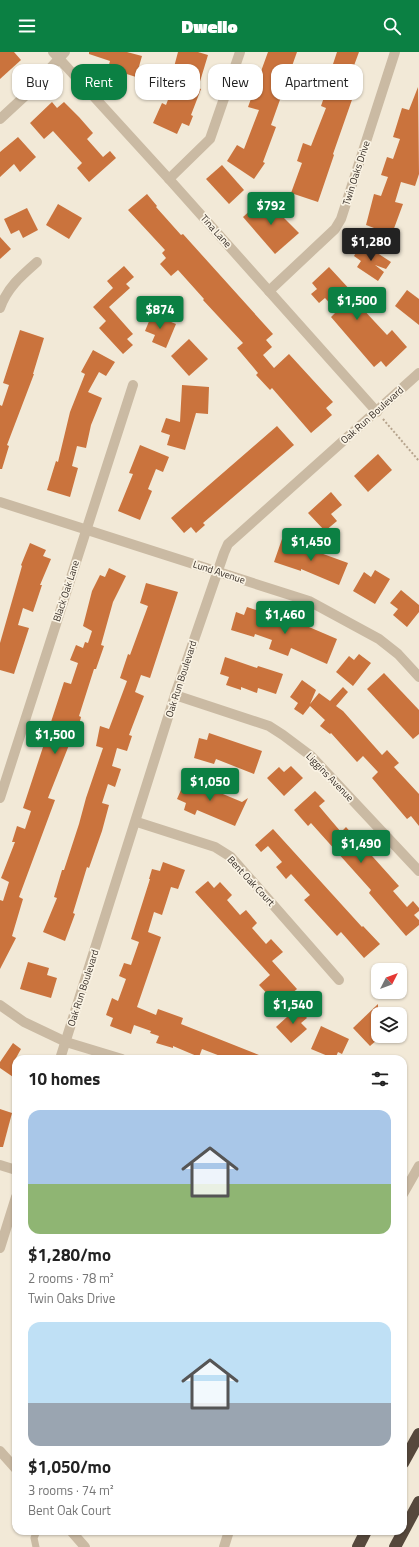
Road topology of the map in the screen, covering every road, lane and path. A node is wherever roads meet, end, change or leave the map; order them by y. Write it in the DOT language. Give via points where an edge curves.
graph roads {
  1 [pos="240,52"];
  2 [pos="395,52"];
  3 [pos="59,54"];
  4 [pos="0,119"];
  5 [pos="169,179"];
  6 [pos="37,262"];
  7 [pos="269,291"];
  8 [pos="0,308"];
  9 [pos="419,373"];
  10 [pos="133,385"];
  11 [pos="379,415"];
  12 [pos="419,461"];
  13 [pos="0,502"];
  14 [pos="86,529"];
  15 [pos="217,571"];
  16 [pos="419,677"];
  17 [pos="175,695"];
  18 [pos="0,798"];
  19 [pos="137,822"];
  20 [pos="419,872"];
  21 [pos="339,980"];
  22 [pos="0,1005"];
  23 [pos="66,1042"];
  24 [pos="61,1055"];
  25 [pos="109,1055"];
  26 [pos="0,1165"];
  27 [pos="419,1166"];
  28 [pos="12,1169"];
  29 [pos="407,1187"];
  30 [pos="12,1210"];
  31 [pos="0,1248"];
  32 [pos="419,1434"];
  33 [pos="0,1451"];
  34 [pos="407,1456"];
  35 [pos="12,1464"];
  36 [pos="419,1502"];
  37 [pos="407,1524"];
  38 [pos="35,1535"];
  39 [pos="75,1535"];
  40 [pos="228,1535"];
  41 [pos="364,1535"];
  42 [pos="401,1535"];
  43 [pos="36,1547"];
  44 [pos="86,1547"];
  45 [pos="224,1547"];
  46 [pos="358,1547"];
  47 [pos="395,1547"];
  1 -- 5 [label="street" via="210,139"];
  2 -- 7 [label="street, Twin Oaks Drive" via="341,219 335,229"];
  3 -- 4 [label="street"];
  3 -- 5 [label="street, Tina Lane"];
  5 -- 7 [label="street, Tina Lane"];
  6 -- 8 [label="street" via="14,282"];
  7 -- 11 [label="street, Tina Lane"];
  9 -- 11 [label="street, Oak Run Boulevard"];
  10 -- 14 [label="street, Black Oak Lane"];
  11 -- 12 [label="path"];
  11 -- 15 [label="street, Oak Run Boulevard" via="228,544"];
  13 -- 14 [label="street, Lund Avenue"];
  14 -- 15 [label="street, Lund Avenue"];
  14 -- 18 [label="street, Black Oak Lane"];
  15 -- 16 [label="street, Lund Avenue" via="309,601 330,612 379,639 398,654"];
  15 -- 17 [label="street, Oak Run Boulevard"];
  17 -- 19 [label="street, Oak Run Boulevard"];
  17 -- 20 [label="street, Liggins Avenue" via="268,726 283,735 311,756"];
  19 -- 21 [label="street, Bent Oak Court" via="215,847 231,857"];
  19 -- 23 [label="street, Oak Run Boulevard"];
  22 -- 23 [label="street" via="24,1022"];
  23 -- 24 [label="street, Oak Run Boulevard"];
  23 -- 25 [label="street"];
  26 -- 28 [label="street"];
  27 -- 29 [label="street"];
  30 -- 31 [label="street"];
  32 -- 34 [label="highway"];
  33 -- 35 [label="street"];
  36 -- 37 [label="highway"];
  38 -- 43 [label="lane"];
  39 -- 44 [label="street"];
  40 -- 45 [label="street"];
  41 -- 46 [label="highway"];
  42 -- 47 [label="highway"];
}
